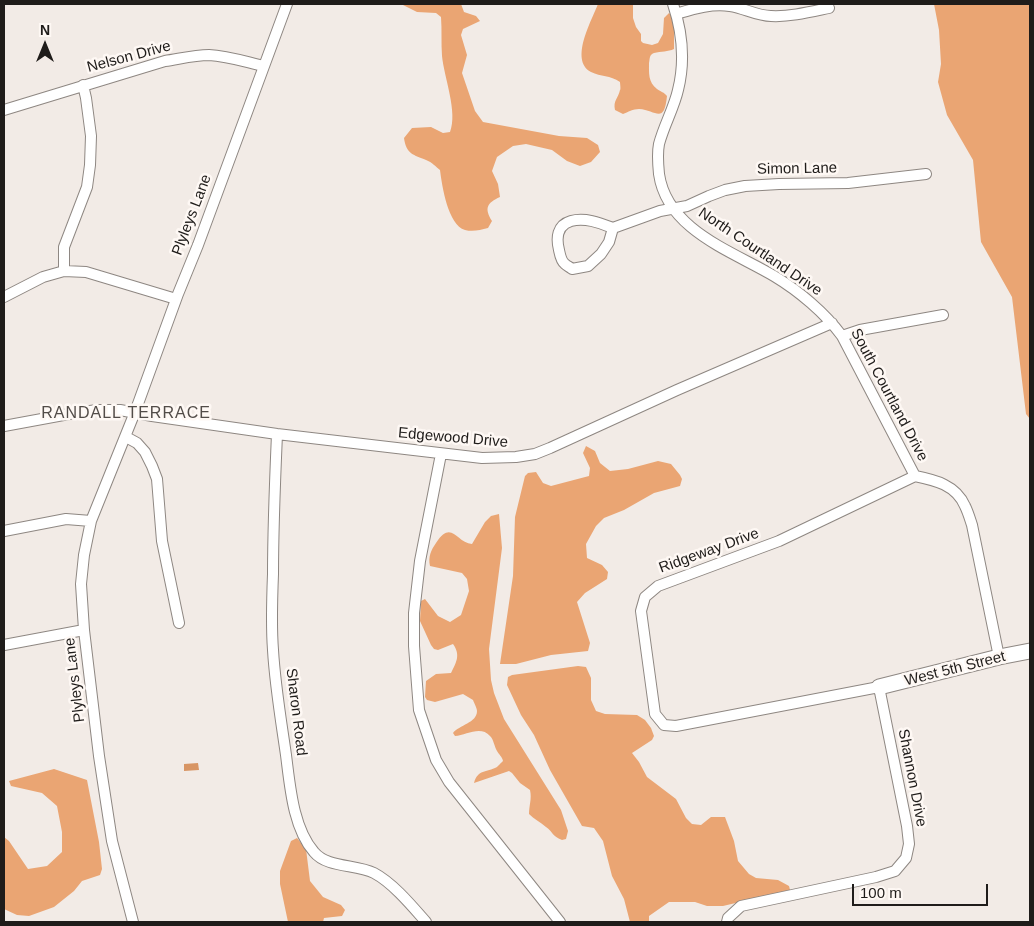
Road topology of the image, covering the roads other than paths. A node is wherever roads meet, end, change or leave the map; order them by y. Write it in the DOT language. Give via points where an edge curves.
graph roads {
  1 [pos="287,4"];
  2 [pos="672,4"];
  3 [pos="829,8"];
  4 [pos="676,14"];
  5 [pos="264,66"];
  6 [pos="83,85"];
  7 [pos="4,110"];
  8 [pos="926,174"];
  9 [pos="673,208"];
  10 [pos="613,228"];
  11 [pos="64,271"];
  12 [pos="4,296"];
  13 [pos="176,299"];
  14 [pos="943,315"];
  15 [pos="832,323"];
  16 [pos="842,336"];
  17 [pos="135,412"];
  18 [pos="4,426"];
  19 [pos="277,434"];
  20 [pos="126,437"];
  21 [pos="441,454"];
  22 [pos="915,476"];
  23 [pos="91,521"];
  24 [pos="4,531"];
  25 [pos="179,623"];
  26 [pos="84,630"];
  27 [pos="4,646"];
  28 [pos="1030,651"];
  29 [pos="999,657"];
  30 [pos="880,687"];
  31 [pos="133,922"];
  32 [pos="426,922"];
  33 [pos="560,922"];
  34 [pos="727,922"];
  1 -- 5 [label="street, Plyleys Lane"];
  2 -- 4 [label="street, North Courtland Drive"];
  3 -- 4 [label="street" via="768,16 718,6"];
  4 -- 9 [label="street, North Courtland Drive" via="682,72 657,159 662,190"];
  5 -- 6 [label="street, Nelson Drive" via="228,57 187,57"];
  5 -- 13 [label="street, Plyleys Lane"];
  6 -- 7 [label="street, Nelson Drive"];
  6 -- 11 [label="street" via="91,136 90,165 87,187 64,247"];
  8 -- 9 [label="street, Simon Lane" via="848,183 745,186"];
  9 -- 10 [label="street, Simon Lane"];
  9 -- 15 [label="street, North Courtland Drive" via="711,242 774,277"];
  10 -- 10 [label="street" via="583,220 564,223 557,236 560,257 572,269 588,266 609,242"];
  11 -- 12 [label="street" via="42,277"];
  11 -- 13 [label="street" via="86,272"];
  13 -- 17 [label="street, Plyleys Lane"];
  14 -- 16 [label="street"];
  15 -- 16 [label="street, South Courtland Drive"];
  15 -- 21 [label="street, Edgewood Drive" via="535,454 516,458"];
  16 -- 22 [label="street, South Courtland Drive"];
  17 -- 18 [label="street, Edgewood Drive" via="97,410"];
  17 -- 19 [label="street, Edgewood Drive"];
  17 -- 20 [label="street, Plyleys Lane"];
  19 -- 21 [label="street, Edgewood Drive"];
  19 -- 32 [label="street, Sharon Road" via="273,501 273,649 296,816 315,854 326,861 373,873 400,894"];
  20 -- 23 [label="street, Plyleys Lane"];
  20 -- 25 [label="street" via="145,452 157,479 162,541"];
  21 -- 33 [label="street" via="420,561 414,613 419,710 436,760 450,782"];
  22 -- 29 [label="street, South Courtland Drive" via="935,480 954,490 965,504"];
  22 -- 30 [label="street, Ridgeway Drive" via="779,541 658,586 645,597 641,611 655,714 664,726"];
  23 -- 24 [label="street" via="66,519"];
  23 -- 26 [label="street, Plyleys Lane" via="81,584"];
  26 -- 27 [label="street"];
  26 -- 31 [label="street, Plyleys Lane" via="111,834"];
  28 -- 29 [label="street, West 5th Street"];
  29 -- 30 [label="street, West 5th Street"];
  30 -- 34 [label="street, Shannon Drive" via="907,826 909,844 906,858 895,871 876,877 741,906"];
}
